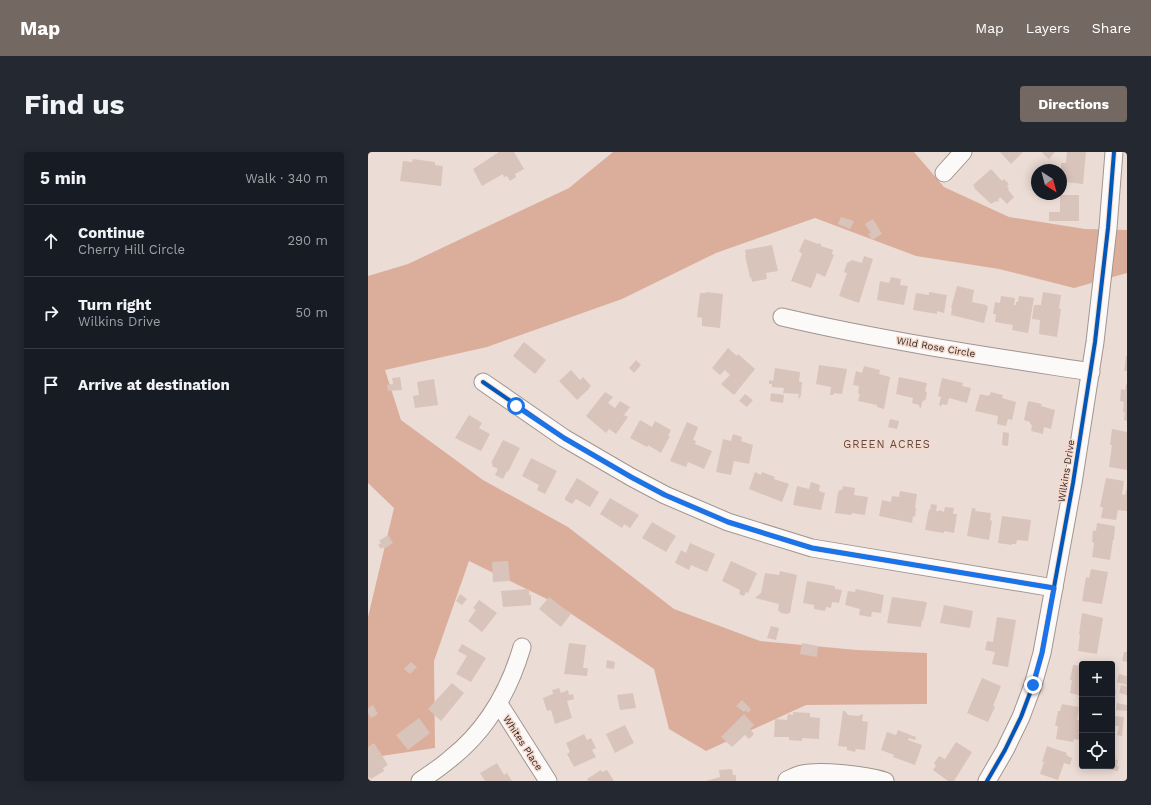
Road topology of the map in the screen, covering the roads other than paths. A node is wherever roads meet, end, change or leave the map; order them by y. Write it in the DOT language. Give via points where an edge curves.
graph roads {
  1 [pos="962,152"];
  2 [pos="1114,152"];
  3 [pos="944,173"];
  4 [pos="782,317"];
  5 [pos="1090,372"];
  6 [pos="483,382"];
  7 [pos="1054,588"];
  8 [pos="522,647"];
  9 [pos="498,704"];
  10 [pos="787,780"];
  11 [pos="420,781"];
  12 [pos="548,781"];
  13 [pos="885,781"];
  14 [pos="987,781"];
  1 -- 3 [label="street"];
  2 -- 5 [label="street, Wilkins Drive" via="1107,235"];
  4 -- 5 [label="street, Wild Rose Circle" via="956,351"];
  5 -- 7 [label="street, Wilkins Drive"];
  6 -- 7 [label="street" via="564,438 631,477 665,495 728,522 812,548"];
  7 -- 14 [label="street, Wilkins Drive" via="1042,653 1033,685 1021,717"];
  8 -- 9 [label="street" via="516,667"];
  9 -- 11 [label="street" via="469,742"];
  9 -- 12 [label="street, Whites Place"];
  10 -- 13 [label="street" via="802,774 827,773 867,776"];
}
